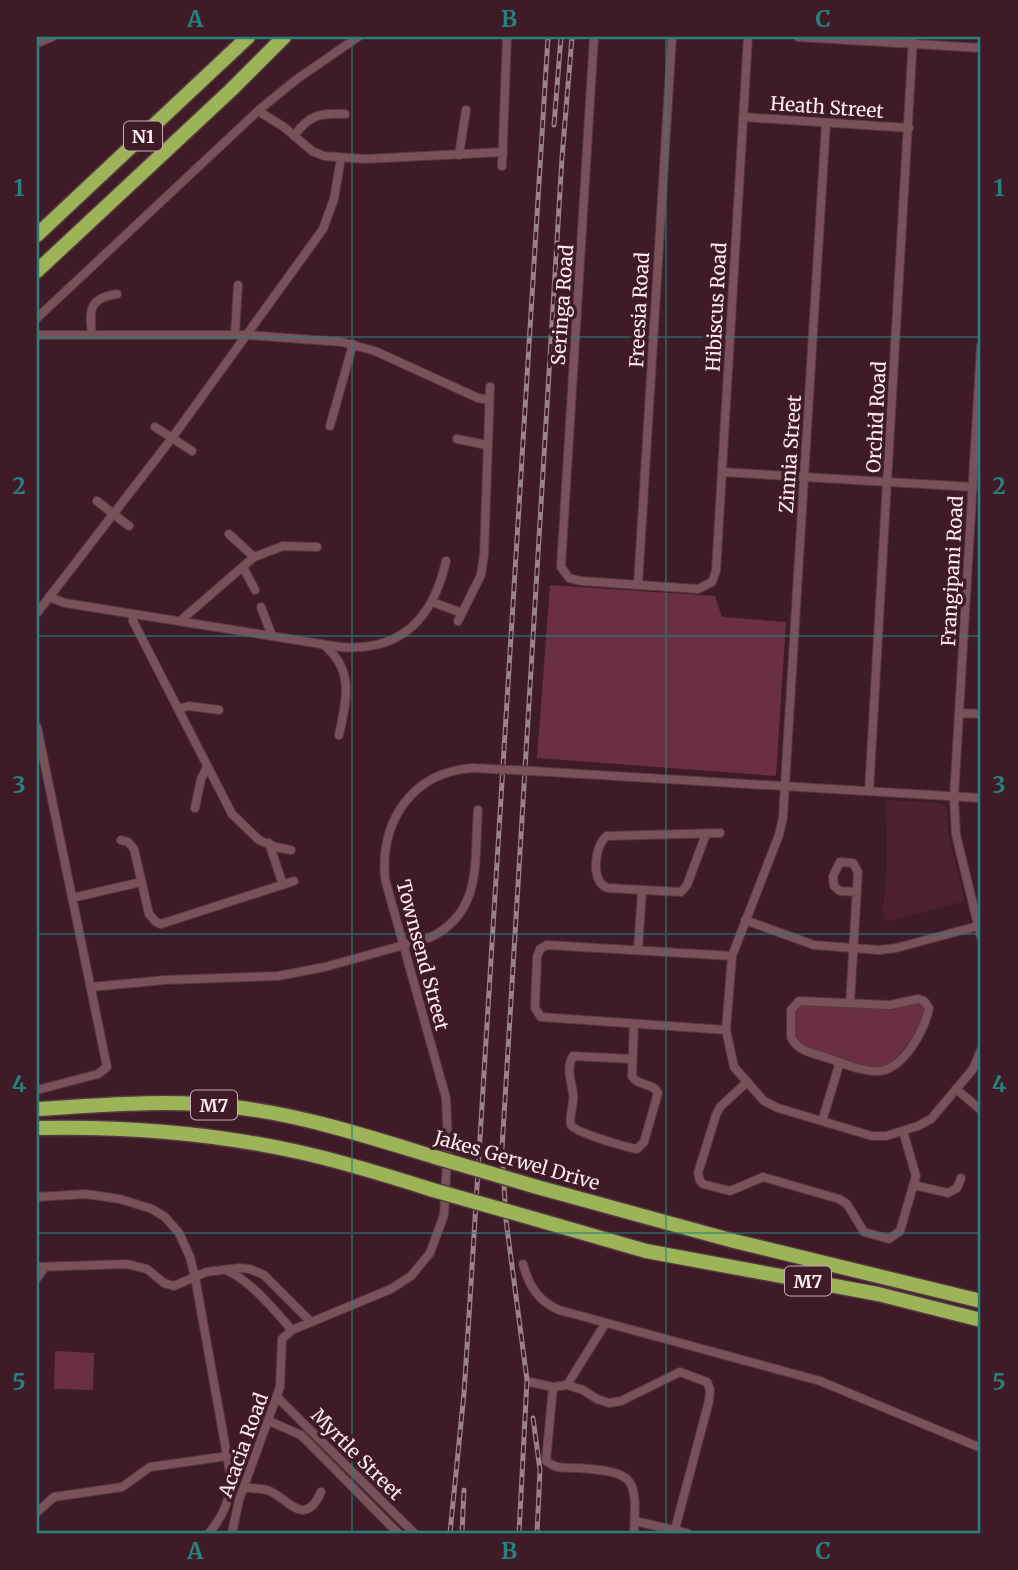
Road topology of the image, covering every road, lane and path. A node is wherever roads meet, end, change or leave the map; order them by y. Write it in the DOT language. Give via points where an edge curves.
graph roads {
  1 [pos="52,37"];
  2 [pos="248,37"];
  3 [pos="284,37"];
  4 [pos="358,37"];
  5 [pos="507,37"];
  6 [pos="594,37"];
  7 [pos="672,37"];
  8 [pos="748,37"];
  9 [pos="798,37"];
  10 [pos="851,38"];
  11 [pos="913,41"];
  12 [pos="37,43"];
  13 [pos="981,48"];
  14 [pos="466,110"];
  15 [pos="258,111"];
  16 [pos="345,114"];
  17 [pos="743,117"];
  18 [pos="826,123"];
  19 [pos="909,128"];
  20 [pos="294,136"];
  21 [pos="503,152"];
  22 [pos="459,155"];
  23 [pos="341,158"];
  24 [pos="502,166"];
  25 [pos="37,235"];
  26 [pos="37,271"];
  27 [pos="238,285"];
  28 [pos="117,294"];
  29 [pos="37,318"];
  30 [pos="37,335"];
  31 [pos="92,335"];
  32 [pos="234,335"];
  33 [pos="246,335"];
  34 [pos="353,344"];
  35 [pos="981,346"];
  36 [pos="489,387"];
  37 [pos="489,400"];
  38 [pos="330,426"];
  39 [pos="155,427"];
  40 [pos="172,438"];
  41 [pos="457,439"];
  42 [pos="487,444"];
  43 [pos="192,451"];
  44 [pos="722,472"];
  45 [pos="805,477"];
  46 [pos="888,481"];
  47 [pos="973,487"];
  48 [pos="96,501"];
  49 [pos="115,515"];
  50 [pos="129,526"];
  51 [pos="229,534"];
  52 [pos="317,547"];
  53 [pos="254,557"];
  54 [pos="446,561"];
  55 [pos="243,568"];
  56 [pos="638,585"];
  57 [pos="255,590"];
  58 [pos="49,597"];
  59 [pos="432,602"];
  60 [pos="261,607"];
  61 [pos="37,613"];
  62 [pos="133,614"];
  63 [pos="180,621"];
  64 [pos="272,636"];
  65 [pos="323,644"];
  66 [pos="178,709"];
  67 [pos="219,710"];
  68 [pos="959,713"];
  69 [pos="981,714"];
  70 [pos="37,727"];
  71 [pos="339,734"];
  72 [pos="207,767"];
  73 [pos="785,786"];
  74 [pos="869,791"];
  75 [pos="954,797"];
  76 [pos="981,798"];
  77 [pos="195,808"];
  78 [pos="478,810"];
  79 [pos="720,833"];
  80 [pos="706,834"];
  81 [pos="121,840"];
  82 [pos="269,843"];
  83 [pos="290,850"];
  84 [pos="293,881"];
  85 [pos="141,882"];
  86 [pos="283,885"];
  87 [pos="981,886"];
  88 [pos="970,890"];
  89 [pos="642,891"];
  90 [pos="857,892"];
  91 [pos="72,898"];
  92 [pos="746,920"];
  93 [pos="978,926"];
  94 [pos="981,937"];
  95 [pos="403,945"];
  96 [pos="854,948"];
  97 [pos="638,950"];
  98 [pos="732,956"];
  99 [pos="91,987"];
  100 [pos="850,1003"];
  101 [pos="634,1024"];
  102 [pos="726,1030"];
  103 [pos="981,1050"];
  104 [pos="632,1059"];
  105 [pos="840,1062"];
  106 [pos="747,1082"];
  107 [pos="956,1089"];
  108 [pos="37,1090"];
  109 [pos="37,1109"];
  110 [pos="981,1110"];
  111 [pos="822,1121"];
  112 [pos="37,1128"];
  113 [pos="903,1131"];
  114 [pos="961,1178"];
  115 [pos="914,1185"];
  116 [pos="37,1197"];
  117 [pos="523,1264"];
  118 [pos="41,1267"];
  119 [pos="227,1270"];
  120 [pos="195,1277"];
  121 [pos="37,1278"];
  122 [pos="981,1301"];
  123 [pos="981,1320"];
  124 [pos="311,1322"];
  125 [pos="605,1324"];
  126 [pos="292,1330"];
  127 [pos="530,1382"];
  128 [pos="567,1385"];
  129 [pos="553,1387"];
  130 [pos="277,1397"];
  131 [pos="270,1421"];
  132 [pos="981,1448"];
  133 [pos="228,1457"];
  134 [pos="244,1488"];
  135 [pos="321,1492"];
  136 [pos="37,1512"];
  137 [pos="635,1521"];
  138 [pos="675,1532"];
  139 [pos="209,1533"];
  140 [pos="232,1533"];
  141 [pos="398,1533"];
  142 [pos="414,1533"];
  143 [pos="634,1533"];
  144 [pos="687,1533"];
  1 -- 12 [label="street"];
  2 -- 25 [label="highway, N1"];
  3 -- 26 [label="highway, N1"];
  4 -- 15 [label="street"];
  5 -- 21 [label="street"];
  6 -- 56 [label="street, Seringa Road" via="561,567 565,575 580,581"];
  7 -- 56 [label="street, Freesia Road"];
  8 -- 17 [label="street, Hibiscus Road"];
  9 -- 10 [label="street"];
  10 -- 11 [label="street"];
  11 -- 13 [label="street"];
  11 -- 19 [label="street, Orchid Road"];
  14 -- 22 [label="street"];
  15 -- 20 [label="street"];
  15 -- 29 [label="street"];
  16 -- 20 [label="street" via="308,119"];
  17 -- 18 [label="street, Heath Street"];
  17 -- 44 [label="street, Hibiscus Road"];
  18 -- 19 [label="street, Heath Street"];
  18 -- 45 [label="street, Zinnia Street"];
  19 -- 46 [label="street, Orchid Road"];
  20 -- 23 [label="street" via="312,151"];
  21 -- 22 [label="street"];
  21 -- 24 [label="street"];
  22 -- 23 [label="street"];
  23 -- 33 [label="street" via="323,229"];
  27 -- 32 [label="street"];
  28 -- 31 [label="street" via="94,304"];
  30 -- 31 [label="street"];
  31 -- 32 [label="street"];
  32 -- 33 [label="street"];
  33 -- 34 [label="street"];
  33 -- 40 [label="street"];
  34 -- 37 [label="street"];
  34 -- 38 [label="street"];
  35 -- 47 [label="street, Frangipani Road"];
  36 -- 37 [label="street"];
  37 -- 42 [label="street"];
  39 -- 40 [label="street"];
  40 -- 43 [label="street"];
  40 -- 49 [label="street"];
  41 -- 42 [label="street"];
  42 -- 59 [label="street" via="481,575 460,617"];
  44 -- 45 [label="street"];
  44 -- 56 [label="street, Hibiscus Road" via="714,579 698,589"];
  45 -- 46 [label="street"];
  45 -- 73 [label="street, Zinnia Street"];
  46 -- 47 [label="street"];
  46 -- 74 [label="street, Orchid Road"];
  47 -- 68 [label="street, Frangipani Road"];
  48 -- 49 [label="street"];
  49 -- 50 [label="street"];
  49 -- 58 [label="street"];
  51 -- 53 [label="street"];
  52 -- 53 [label="street" via="283,546"];
  53 -- 55 [label="street"];
  54 -- 59 [label="street"];
  55 -- 57 [label="street"];
  55 -- 63 [label="street"];
  58 -- 61 [label="street"];
  58 -- 62 [label="street"];
  59 -- 65 [label="street" via="410,629 388,643 355,649"];
  60 -- 64 [label="street"];
  62 -- 63 [label="street"];
  62 -- 66 [label="street"];
  63 -- 64 [label="street"];
  64 -- 65 [label="street"];
  65 -- 71 [label="street" via="334,653 347,684"];
  66 -- 67 [label="street"];
  66 -- 72 [label="street"];
  68 -- 69 [label="street"];
  68 -- 75 [label="street, Frangipani Road"];
  70 -- 91 [label="street"];
  72 -- 77 [label="street"];
  72 -- 82 [label="street" via="232,814 249,832"];
  73 -- 74 [label="street, Townsend Street"];
  73 -- 92 [label="street, Zinnia Street" via="781,827"];
  73 -- 95 [label="street, Townsend Street, bridge" via="473,768 442,773 400,808 389,830 384,853 386,879"];
  74 -- 75 [label="street, Townsend Street"];
  75 -- 76 [label="street, Townsend Street"];
  75 -- 88 [label="street, Frangipani Road" via="956,835"];
  78 -- 95 [label="street" via="473,877 465,908 443,932"];
  79 -- 80 [label="street"];
  80 -- 89 [label="street" via="682,891"];
  80 -- 89 [label="street" via="604,837 599,847 599,883"];
  81 -- 85 [label="street" via="134,849"];
  82 -- 83 [label="street"];
  82 -- 86 [label="street"];
  84 -- 86 [label="street"];
  85 -- 86 [label="street" via="149,914 162,924"];
  85 -- 91 [label="street"];
  87 -- 88 [label="street"];
  88 -- 93 [label="street, Frangipani Road"];
  89 -- 97 [label="street"];
  90 -- 96 [label="street"];
  91 -- 99 [label="street"];
  92 -- 96 [label="street" via="814,946"];
  92 -- 98 [label="street, Zinnia Street"];
  93 -- 94 [label="street, Frangipani Road"];
  93 -- 96 [label="street" via="888,950"];
  95 -- 99 [label="street" via="278,976"];
  95 -- 124 [label="street, Townsend Street" via="446,1098 444,1215 430,1253 402,1282"];
  96 -- 100 [label="street"];
  97 -- 98 [label="street"];
  97 -- 101 [label="street" via="547,945 537,957 538,1016"];
  98 -- 102 [label="street, Zinnia Street"];
  99 -- 108 [label="street" via="107,1067 99,1074"];
  100 -- 105 [label="street" via="801,1000 791,1010 790,1031 797,1046"];
  100 -- 105 [label="street" via="890,1005 918,999 929,1008 919,1037 895,1065 875,1071"];
  101 -- 102 [label="street"];
  101 -- 104 [label="street"];
  102 -- 106 [label="street, Zinnia Street" via="732,1062"];
  103 -- 107 [label="street"];
  104 -- 104 [label="street" via="633,1079 658,1093 644,1142 637,1149 578,1130 570,1121 575,1103 571,1058"];
  105 -- 111 [label="street"];
  106 -- 111 [label="street, Zinnia Street" via="768,1104"];
  106 -- 115 [label="street" via="716,1115 698,1173 703,1184 730,1191 764,1177 839,1199 864,1232 885,1239 900,1231"];
  107 -- 110 [label="street"];
  107 -- 113 [label="street" via="928,1122"];
  109 -- 122 [label="highway, Jakes Gerwel Drive / M7, bridge" via="153,1102 244,1108 311,1121 734,1241"];
  111 -- 113 [label="street, Zinnia Street" via="872,1136"];
  112 -- 123 [label="highway, M7, bridge" via="139,1129 233,1139 321,1157 656,1254 878,1294"];
  113 -- 115 [label="street" via="915,1168"];
  114 -- 115 [label="street" via="957,1188 948,1193"];
  116 -- 120 [label="street" via="101,1195 152,1209 179,1233"];
  117 -- 125 [label="street" via="530,1285 552,1307"];
  118 -- 120 [label="street" via="127,1264 147,1269 174,1286"];
  118 -- 121 [label="street"];
  119 -- 120 [label="street"];
  119 -- 124 [label="street" via="250,1269 264,1275"];
  119 -- 126 [label="street" via="267,1302"];
  120 -- 133 [label="street"];
  124 -- 126 [label="street, Townsend Street"];
  125 -- 128 [label="street"];
  125 -- 132 [label="street" via="820,1381"];
  126 -- 130 [label="street, Acacia Road" via="281,1342"];
  127 -- 129 [label="street"];
  128 -- 129 [label="street"];
  128 -- 138 [label="street" via="609,1403 680,1372 707,1382 709,1401"];
  129 -- 137 [label="street" via="546,1461 555,1468 619,1473 631,1480 636,1491"];
  130 -- 131 [label="street, Acacia Road"];
  130 -- 142 [label="street, Myrtle Street"];
  131 -- 134 [label="street, Acacia Road"];
  131 -- 141 [label="street" via="301,1435"];
  133 -- 136 [label="street" via="150,1467 122,1487 54,1497"];
  133 -- 139 [label="street" via="229,1497"];
  134 -- 135 [label="street" via="270,1491 302,1510 312,1506"];
  134 -- 140 [label="street, Acacia Road"];
  137 -- 138 [label="street"];
  137 -- 143 [label="street"];
  138 -- 144 [label="street"];
}
